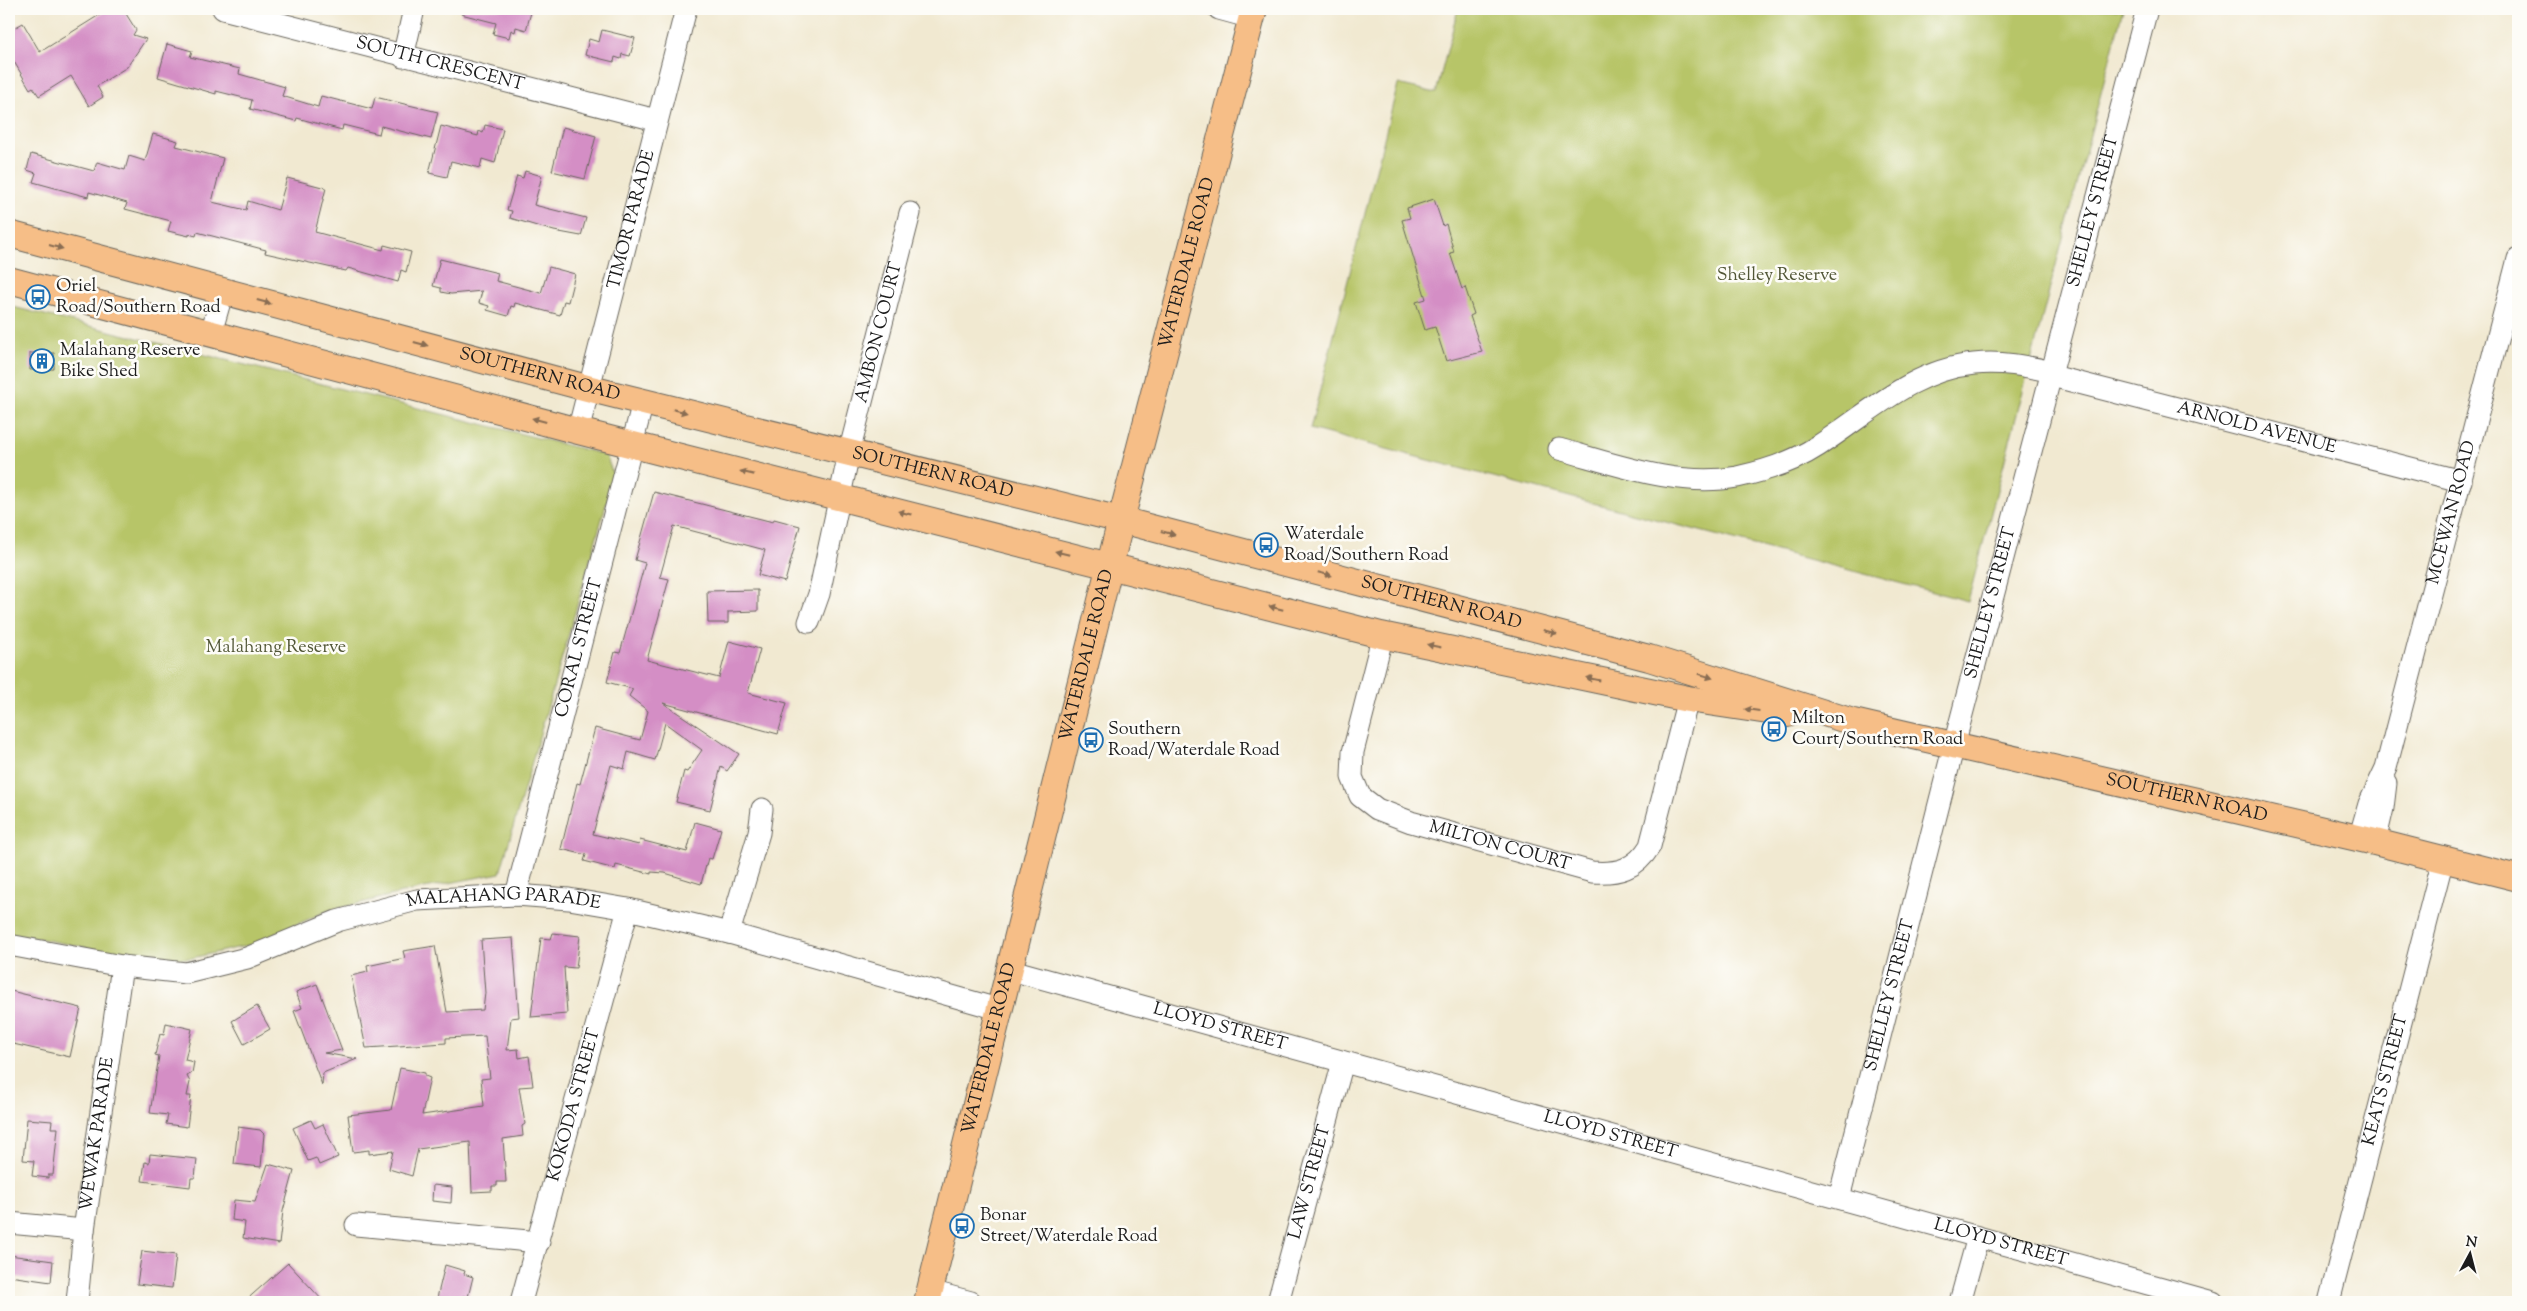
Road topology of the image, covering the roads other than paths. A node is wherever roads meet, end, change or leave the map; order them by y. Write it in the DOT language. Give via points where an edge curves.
graph roads {
  1 [pos="224,9"];
  2 [pos="414,9"];
  3 [pos="686,9"];
  4 [pos="1219,9"];
  5 [pos="2147,9"];
  6 [pos="1253,13"];
  7 [pos="403,57"];
  8 [pos="656,120"];
  9 [pos="910,213"];
  10 [pos="9,234"];
  11 [pos="2518,259"];
  12 [pos="9,280"];
  13 [pos="223,291"];
  14 [pos="211,333"];
  15 [pos="2052,374"];
  16 [pos="587,388"];
  17 [pos="643,402"];
  18 [pos="578,431"];
  19 [pos="632,444"];
  20 [pos="1559,449"];
  21 [pos="849,453"];
  22 [pos="2461,481"];
  23 [pos="840,497"];
  24 [pos="1121,520"];
  25 [pos="1110,565"];
  26 [pos="809,622"];
  27 [pos="1381,634"];
  28 [pos="1688,700"];
  29 [pos="1853,722"];
  30 [pos="1954,745"];
  31 [pos="762,809"];
  32 [pos="2367,840"];
  33 [pos="2444,859"];
  34 [pos="2518,878"];
  35 [pos="516,895"];
  36 [pos="628,909"];
  37 [pos="729,933"];
  38 [pos="9,945"];
  39 [pos="122,966"];
  40 [pos="1008,969"];
  41 [pos="998,1009"];
  42 [pos="1344,1062"];
  43 [pos="1839,1198"];
  44 [pos="9,1222"];
  45 [pos="356,1225"];
  46 [pos="84,1230"];
  47 [pos="1978,1237"];
  48 [pos="539,1242"];
  49 [pos="928,1297"];
  50 [pos="77,1302"];
  51 [pos="521,1302"];
  52 [pos="972,1302"];
  53 [pos="1278,1302"];
  54 [pos="1960,1302"];
  55 [pos="2213,1302"];
  56 [pos="2329,1302"];
  1 -- 7 [label="street, SOUTH CRESCENT"];
  2 -- 7 [label="street"];
  3 -- 8 [label="street, TIMOR PARADE"];
  4 -- 6 [label="street"];
  5 -- 15 [label="street, SHELLEY STREET"];
  6 -- 24 [label="main road, WATERDALE ROAD"];
  7 -- 8 [label="street, SOUTH CRESCENT"];
  8 -- 16 [label="street, TIMOR PARADE"];
  9 -- 21 [label="street, AMBON COURT"];
  10 -- 13 [label="main road, SOUTHERN ROAD, one-way"];
  11 -- 22 [label="street, MCEWAN ROAD"];
  12 -- 14 [label="main road, SOUTHERN ROAD"];
  13 -- 14 [label="street"];
  13 -- 16 [label="main road, SOUTHERN ROAD, one-way"];
  18 -- 14 [label="main road, SOUTHERN ROAD, one-way"];
  15 -- 20 [label="street, ARNOLD AVENUE" via="1991,363 1960,366 1932,374 1887,397 1817,447 1783,463 1738,477 1712,480 1677,477"];
  15 -- 22 [label="street, ARNOLD AVENUE"];
  15 -- 30 [label="street, SHELLEY STREET"];
  16 -- 17 [label="main road, SOUTHERN ROAD"];
  16 -- 18 [label="street, TIMOR PARADE"];
  17 -- 19 [label="street, CORAL STREET"];
  17 -- 21 [label="main road, SOUTHERN ROAD, one-way"];
  18 -- 19 [label="main road, SOUTHERN ROAD"];
  23 -- 19 [label="main road, SOUTHERN ROAD, one-way"];
  19 -- 35 [label="street, CORAL STREET"];
  21 -- 23 [label="street, AMBON COURT"];
  21 -- 24 [label="main road, SOUTHERN ROAD"];
  22 -- 32 [label="street, MCEWAN ROAD" via="2386,768 2369,804"];
  25 -- 23 [label="main road, SOUTHERN ROAD, one-way"];
  23 -- 26 [label="street, AMBON COURT" via="820,594"];
  24 -- 25 [label="main road, WATERDALE ROAD"];
  24 -- 29 [label="main road, SOUTHERN ROAD, one-way" via="1649,658"];
  27 -- 25 [label="main road, SOUTHERN ROAD, one-way"];
  25 -- 40 [label="main road, WATERDALE ROAD"];
  28 -- 27 [label="main road, SOUTHERN ROAD, one-way"];
  27 -- 28 [label="street, MILTON COURT" via="1351,766 1360,796 1377,809 1411,822 1592,872 1616,872 1635,865 1650,846"];
  29 -- 28 [label="main road, SOUTHERN ROAD, one-way"];
  29 -- 30 [label="main road, SOUTHERN ROAD"];
  30 -- 32 [label="main road, SOUTHERN ROAD"];
  30 -- 43 [label="street, SHELLEY STREET"];
  31 -- 37 [label="street" via="758,834"];
  32 -- 33 [label="main road, SOUTHERN ROAD"];
  33 -- 34 [label="main road, SOUTHERN ROAD"];
  33 -- 56 [label="street, KEATS STREET"];
  35 -- 36 [label="street, MALAHANG PARADE" via="569,899"];
  35 -- 39 [label="street, MALAHANG PARADE" via="417,900 337,922 248,958 186,973"];
  36 -- 37 [label="street, MALAHANG PARADE"];
  36 -- 48 [label="street, KOKODA STREET"];
  37 -- 41 [label="street, MALAHANG PARADE"];
  38 -- 39 [label="street, MALAHANG PARADE"];
  39 -- 46 [label="street, WEWAK PARADE"];
  40 -- 41 [label="main road, WATERDALE ROAD"];
  40 -- 42 [label="street, LLOYD STREET"];
  41 -- 49 [label="main road, WATERDALE ROAD"];
  42 -- 43 [label="street, LLOYD STREET"];
  42 -- 53 [label="street, LAW STREET"];
  43 -- 47 [label="street, LLOYD STREET"];
  44 -- 46 [label="street"];
  45 -- 48 [label="street"];
  46 -- 50 [label="street, WEWAK PARADE"];
  47 -- 54 [label="street"];
  47 -- 55 [label="street, LLOYD STREET"];
  48 -- 51 [label="street, KOKODA STREET"];
  49 -- 52 [label="street"];
}
